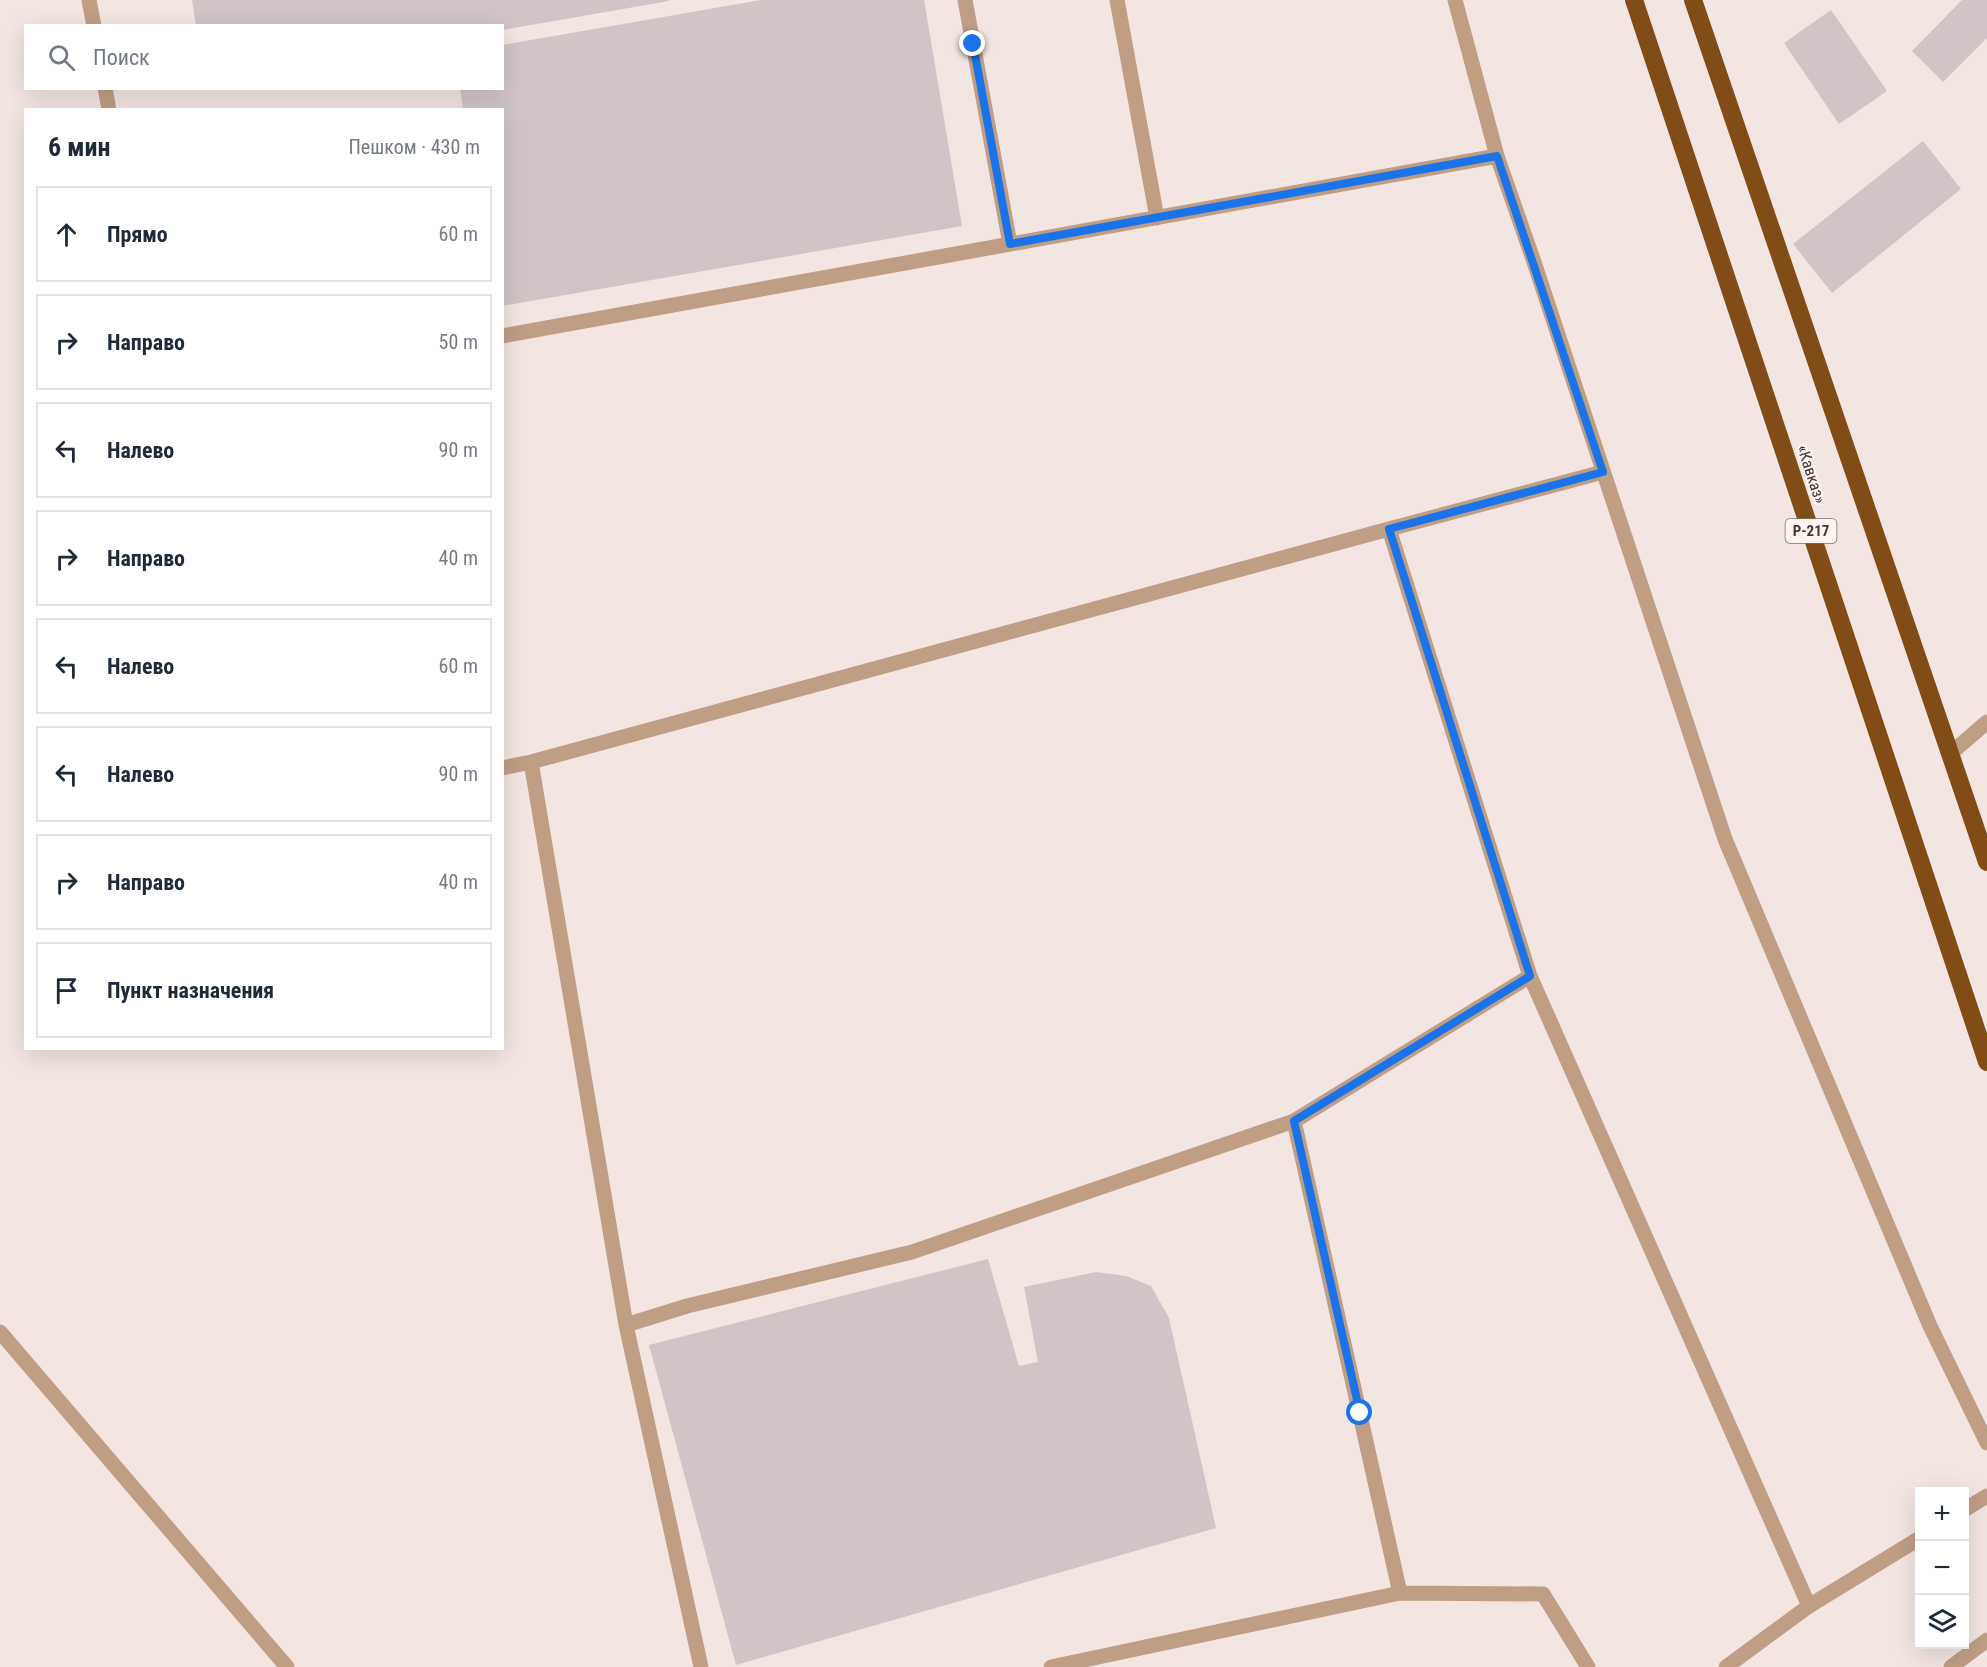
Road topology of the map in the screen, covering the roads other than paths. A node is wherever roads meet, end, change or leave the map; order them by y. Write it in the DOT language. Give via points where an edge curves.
graph roads {
  1 [pos="89,0"];
  2 [pos="965,0"];
  3 [pos="1117,0"];
  4 [pos="1455,0"];
  5 [pos="1634,0"];
  6 [pos="1693,0"];
  7 [pos="94,24"];
  8 [pos="105,90"];
  9 [pos="109,108"];
  10 [pos="1497,156"];
  11 [pos="1157,218"];
  12 [pos="1010,244"];
  13 [pos="504,336"];
  14 [pos="1603,472"];
  15 [pos="1389,529"];
  16 [pos="1987,722"];
  17 [pos="1950,754"];
  18 [pos="531,762"];
  19 [pos="504,768"];
  20 [pos="1987,862"];
  21 [pos="1530,976"];
  22 [pos="1987,1062"];
  23 [pos="1294,1121"];
  24 [pos="626,1325"];
  25 [pos="0,1332"];
  26 [pos="1987,1443"];
  27 [pos="1987,1496"];
  28 [pos="1969,1507"];
  29 [pos="1915,1541"];
  30 [pos="1400,1593"];
  31 [pos="1809,1606"];
  32 [pos="1987,1640"];
  33 [pos="287,1667"];
  34 [pos="701,1667"];
  35 [pos="1051,1667"];
  36 [pos="1588,1667"];
  37 [pos="1726,1667"];
  38 [pos="1951,1667"];
  1 -- 7 [label="street"];
  2 -- 12 [label="street"];
  3 -- 11 [label="street"];
  4 -- 10 [label="street"];
  5 -- 22 [label="highway, «Кавказ» / Р-217"];
  6 -- 17 [label="highway"];
  8 -- 9 [label="street"];
  10 -- 11 [label="street"];
  10 -- 14 [label="street"];
  11 -- 12 [label="street"];
  12 -- 13 [label="street"];
  14 -- 15 [label="street"];
  14 -- 26 [label="street" via="1725,839 1930,1326"];
  15 -- 18 [label="street"];
  15 -- 21 [label="street"];
  16 -- 17 [label="street"];
  17 -- 20 [label="highway"];
  18 -- 19 [label="street"];
  18 -- 24 [label="street"];
  21 -- 23 [label="street"];
  21 -- 31 [label="street"];
  23 -- 24 [label="street" via="912,1252 687,1306"];
  23 -- 30 [label="street"];
  24 -- 34 [label="street"];
  25 -- 33 [label="street"];
  27 -- 28 [label="street"];
  29 -- 31 [label="street"];
  30 -- 35 [label="street"];
  30 -- 36 [label="street" via="1543,1594"];
  31 -- 37 [label="street"];
  32 -- 38 [label="street"];
}
